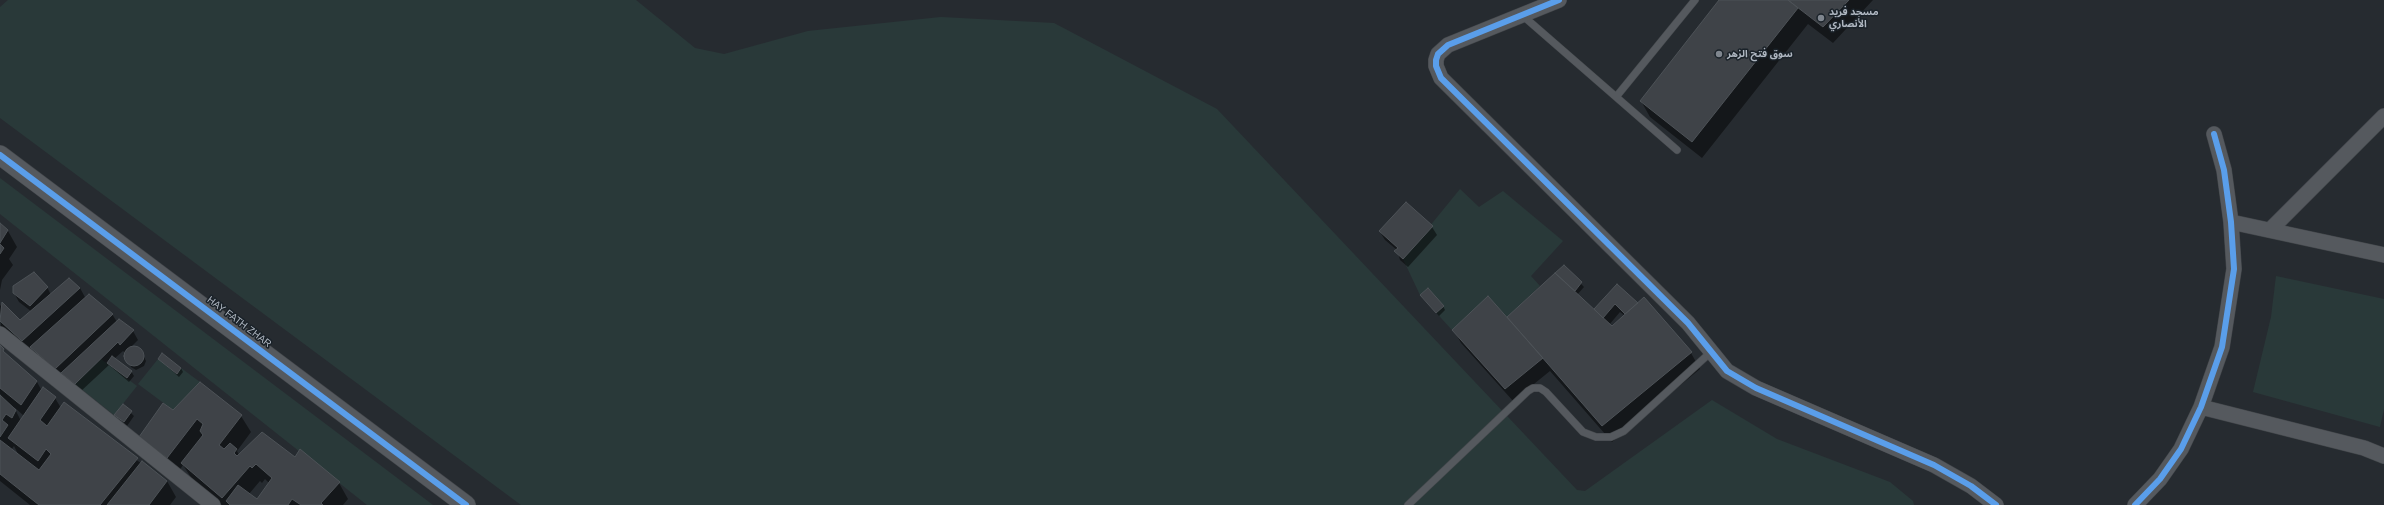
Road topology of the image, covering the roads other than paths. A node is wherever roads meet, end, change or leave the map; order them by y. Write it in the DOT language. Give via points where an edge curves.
graph roads {
  1 [pos="1560,0"];
  2 [pos="1695,0"];
  3 [pos="1522,15"];
  4 [pos="1616,97"];
  5 [pos="2384,116"];
  6 [pos="2214,134"];
  7 [pos="1677,150"];
  8 [pos="0,154"];
  9 [pos="2231,222"];
  10 [pos="2270,230"];
  11 [pos="2384,255"];
  12 [pos="0,334"];
  13 [pos="1711,352"];
  14 [pos="2201,407"];
  15 [pos="2384,456"];
  16 [pos="213,505"];
  17 [pos="466,505"];
  18 [pos="1408,505"];
  19 [pos="1996,505"];
  20 [pos="2135,505"];
  1 -- 3 [label="street"];
  2 -- 4 [label="lane"];
  3 -- 4 [label="lane"];
  3 -- 13 [label="street" via="1442,49 1436,60 1441,78 1688,323"];
  4 -- 7 [label="lane"];
  5 -- 10 [label="street"];
  6 -- 9 [label="street" via="2224,170"];
  8 -- 17 [label="street, HAY FATH ZHAR"];
  9 -- 10 [label="street"];
  9 -- 14 [label="street" via="2234,269 2230,301 2222,347"];
  10 -- 11 [label="street"];
  12 -- 16 [label="street"];
  13 -- 18 [label="lane" via="1624,431 1611,437 1596,438 1583,432 1546,392 1540,388 1533,388"];
  13 -- 19 [label="street" via="1727,371 1741,381 1934,465 1971,486"];
  14 -- 15 [label="street" via="2364,448"];
  14 -- 20 [label="street" via="2181,449 2160,479"];
}
